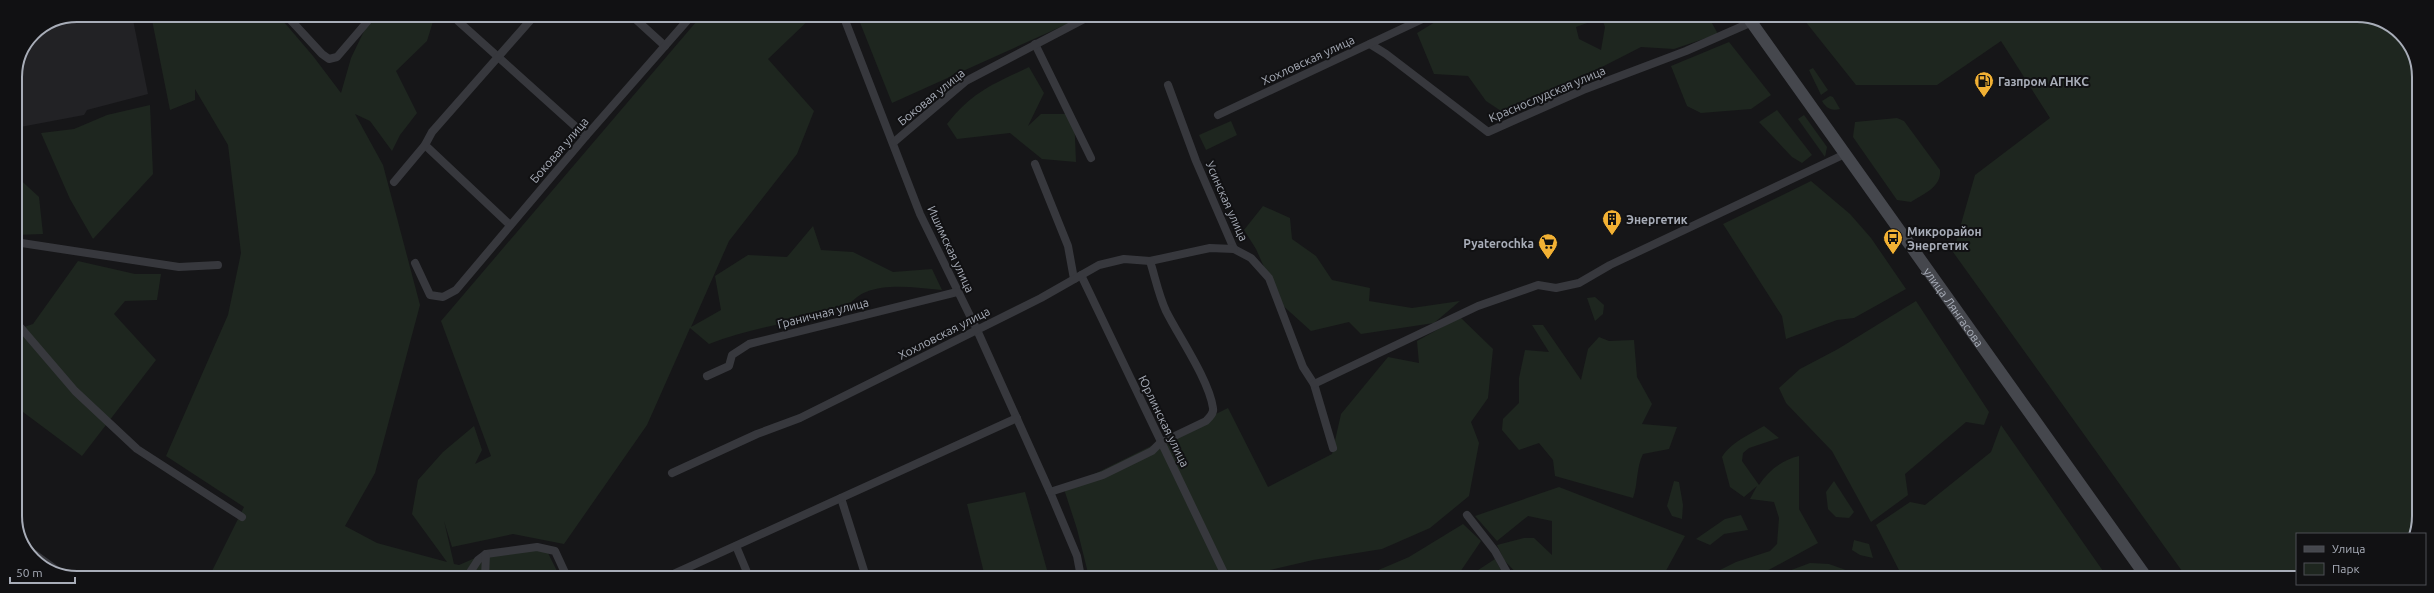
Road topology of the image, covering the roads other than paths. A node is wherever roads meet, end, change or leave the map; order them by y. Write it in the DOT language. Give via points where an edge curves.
graph roads {
  1 [pos="292,22"];
  2 [pos="367,22"];
  3 [pos="459,22"];
  4 [pos="529,22"];
  5 [pos="639,22"];
  6 [pos="686,22"];
  7 [pos="846,22"];
  8 [pos="1078,22"];
  9 [pos="1416,22"];
  10 [pos="1744,22"];
  11 [pos="1752,22"];
  12 [pos="1035,44"];
  13 [pos="1370,44"];
  14 [pos="665,46"];
  15 [pos="498,57"];
  16 [pos="1168,85"];
  17 [pos="1218,115"];
  18 [pos="586,136"];
  19 [pos="894,142"];
  20 [pos="425,145"];
  21 [pos="1845,154"];
  22 [pos="1091,158"];
  23 [pos="1035,164"];
  24 [pos="394,182"];
  25 [pos="510,225"];
  26 [pos="22,243"];
  27 [pos="1234,249"];
  28 [pos="1150,261"];
  29 [pos="415,263"];
  30 [pos="218,265"];
  31 [pos="1078,277"];
  32 [pos="957,292"];
  33 [pos="22,329"];
  34 [pos="976,330"];
  35 [pos="707,376"];
  36 [pos="1314,384"];
  37 [pos="1017,418"];
  38 [pos="1160,443"];
  39 [pos="1332,448"];
  40 [pos="672,473"];
  41 [pos="1050,492"];
  42 [pos="841,498"];
  43 [pos="1468,515"];
  44 [pos="242,516"];
  45 [pos="736,546"];
  46 [pos="486,554"];
  47 [pos="471,571"];
  48 [pos="485,571"];
  49 [pos="564,571"];
  50 [pos="680,571"];
  51 [pos="746,571"];
  52 [pos="864,571"];
  53 [pos="1080,571"];
  54 [pos="1223,571"];
  55 [pos="1506,571"];
  56 [pos="2142,571"];
  1 -- 2 [label="street" via="329,59 337,57"];
  3 -- 15 [label="street"];
  4 -- 15 [label="street"];
  5 -- 14 [label="street"];
  6 -- 14 [label="street, Боковая улица"];
  7 -- 19 [label="street, Ишимская улица" via="881,117"];
  8 -- 12 [label="street, Боковая улица"];
  9 -- 13 [label="street, Хохловская улица"];
  10 -- 13 [label="street, Краснослудская улица" via="1686,51 1583,90 1488,132"];
  11 -- 21 [label="main road, улица Лянгасова"];
  12 -- 19 [label="street, Боковая улица" via="966,81"];
  12 -- 22 [label="street"];
  13 -- 17 [label="street, Хохловская улица"];
  14 -- 18 [label="street, Боковая улица"];
  15 -- 18 [label="street"];
  15 -- 20 [label="street" via="432,132"];
  16 -- 27 [label="street, Усинская улица" via="1196,161"];
  18 -- 25 [label="street, Боковая улица"];
  19 -- 32 [label="street, Ишимская улица" via="920,214"];
  20 -- 24 [label="street"];
  20 -- 25 [label="street"];
  21 -- 36 [label="street" via="1610,265 1579,283 1556,288 1538,285 1478,306"];
  21 -- 56 [label="main road, улица Лянгасова"];
  23 -- 31 [label="street, Юрлинская улица"];
  25 -- 29 [label="street, Боковая улица" via="456,290 443,297 430,295"];
  26 -- 30 [label="street" via="179,267"];
  27 -- 28 [label="street, Хохловская улица" via="1210,248"];
  27 -- 36 [label="street, Усинская улица" via="1251,258 1269,278 1303,367"];
  28 -- 31 [label="street, Хохловская улица" via="1124,259 1099,265"];
  28 -- 38 [label="street" via="1165,309 1197,368 1213,410 1206,421"];
  31 -- 34 [label="street, Хохловская улица"];
  31 -- 38 [label="street, Юрлинская улица"];
  32 -- 34 [label="street, Ишимская улица"];
  32 -- 35 [label="street, Граничная улица" via="749,344 732,355 729,366"];
  33 -- 44 [label="street" via="80,396 137,449"];
  34 -- 37 [label="street, Ишимская улица"];
  34 -- 40 [label="street, Хохловская улица" via="800,418 757,434"];
  36 -- 39 [label="street, Усинская улица"];
  37 -- 41 [label="street, Ишимская улица"];
  37 -- 42 [label="street"];
  38 -- 41 [label="street" via="1152,451 1103,475"];
  38 -- 54 [label="street, Юрлинская улица"];
  41 -- 53 [label="street, Ишимская улица" via="1077,556"];
  42 -- 45 [label="street"];
  42 -- 52 [label="street"];
  43 -- 55 [label="street" via="1495,551"];
  45 -- 50 [label="street"];
  45 -- 51 [label="street"];
  46 -- 47 [label="street"];
  46 -- 48 [label="street"];
  46 -- 49 [label="street" via="537,547 555,551"];
}
